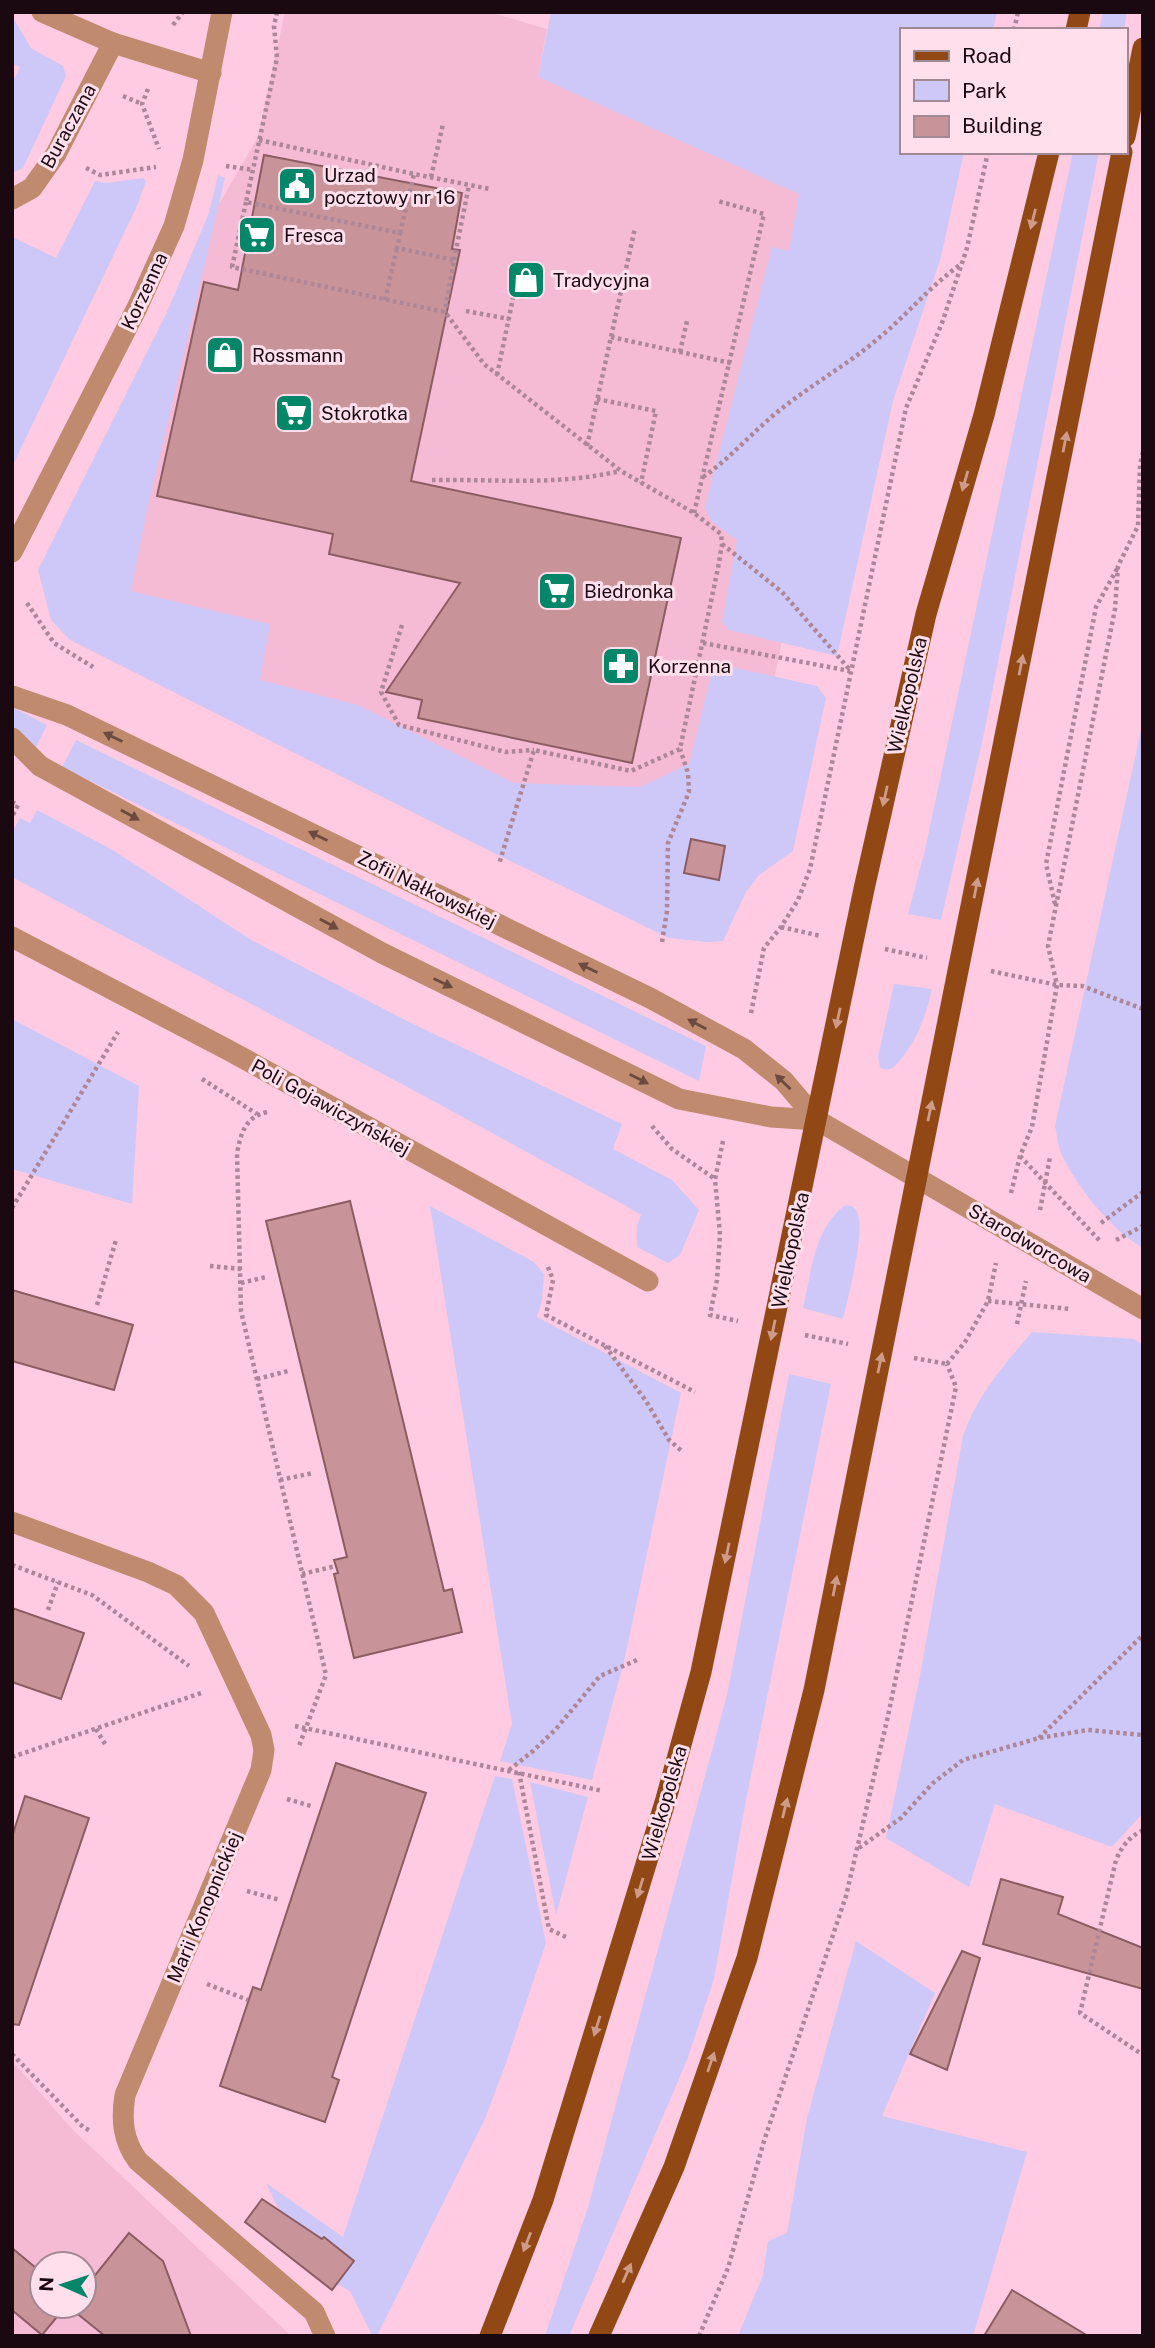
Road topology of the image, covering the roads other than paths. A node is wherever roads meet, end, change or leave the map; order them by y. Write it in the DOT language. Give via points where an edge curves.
graph roads {
  1 [pos="43,12"];
  2 [pos="222,12"];
  3 [pos="113,43"];
  4 [pos="1143,48"];
  5 [pos="211,73"];
  6 [pos="1127,127"];
  7 [pos="1049,154"];
  8 [pos="1122,154"];
  9 [pos="12,199"];
  10 [pos="12,551"];
  11 [pos="12,696"];
  12 [pos="12,738"];
  13 [pos="12,937"];
  14 [pos="817,1120"];
  15 [pos="916,1178"];
  16 [pos="648,1281"];
  17 [pos="1143,1309"];
  18 [pos="12,1522"];
  19 [pos="325,2336"];
  20 [pos="490,2336"];
  21 [pos="599,2336"];
  1 -- 3 [label="street"];
  2 -- 5 [label="street, Korzenna"];
  3 -- 5 [label="street"];
  3 -- 9 [label="street, Buraczana" via="56,154 32,188"];
  4 -- 6 [label="main road"];
  5 -- 10 [label="street, Korzenna" via="174,226 137,309"];
  7 -- 14 [label="main road, Wielkopolska, one-way" via="984,415 926,614"];
  15 -- 8 [label="main road, one-way"];
  14 -- 11 [label="street, Zofii Nałkowskiej, one-way" via="784,1081 744,1049 650,998 67,715"];
  12 -- 14 [label="street, Zofii Nałkowskiej, one-way" via="40,766 382,953 679,1099 771,1117"];
  13 -- 16 [label="street, Poli Gojawiczyńskiej"];
  14 -- 15 [label="street, Zofii Nałkowskiej"];
  14 -- 20 [label="main road, Wielkopolska, one-way" via="701,1672 543,2200"];
  15 -- 17 [label="street, Starodworcowa"];
  21 -- 15 [label="main road, one-way" via="674,2167 750,1946 814,1690"];
  18 -- 19 [label="street, Marii Konopnickiej" via="176,1585 204,1612 261,1735 261,1770 125,2095 121,2116 128,2149 138,2161 314,2312"];
}
